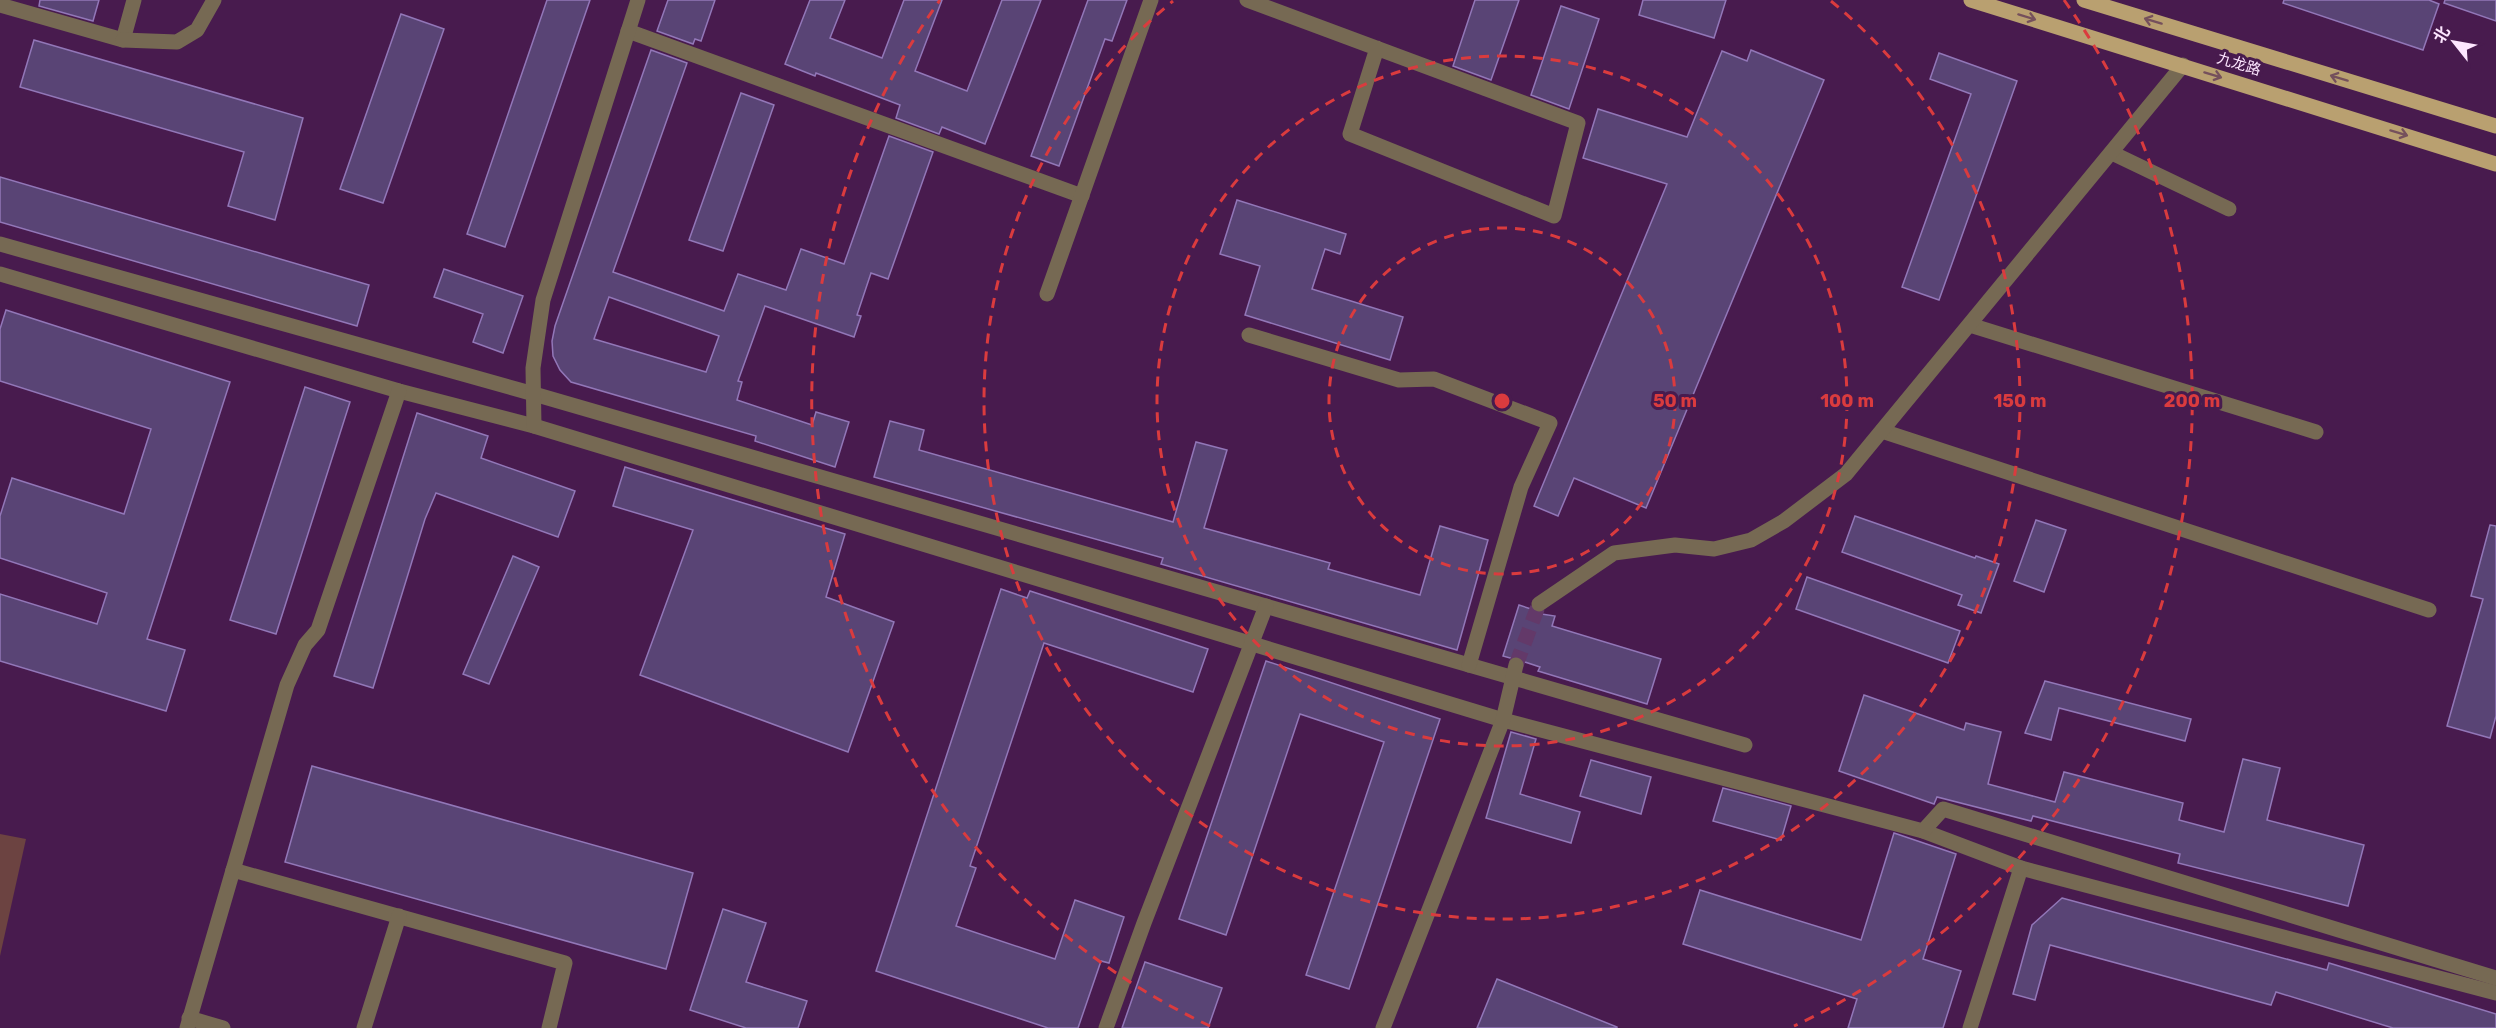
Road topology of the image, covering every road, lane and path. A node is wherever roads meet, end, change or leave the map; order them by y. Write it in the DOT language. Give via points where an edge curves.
graph roads {
  1 [pos="134,0"];
  2 [pos="214,0"];
  3 [pos="638,0"];
  4 [pos="1151,0"];
  5 [pos="1247,0"];
  6 [pos="1971,0"];
  7 [pos="2084,0"];
  8 [pos="1266,3"];
  9 [pos="0,5"];
  10 [pos="628,31"];
  11 [pos="123,40"];
  12 [pos="1377,48"];
  13 [pos="2183,65"];
  14 [pos="2496,126"];
  15 [pos="2112,153"];
  16 [pos="2496,164"];
  17 [pos="1082,196"];
  18 [pos="2229,209"];
  19 [pos="0,244"];
  20 [pos="0,274"];
  21 [pos="1047,294"];
  22 [pos="1970,325"];
  23 [pos="1250,335"];
  24 [pos="399,391"];
  25 [pos="534,394"];
  26 [pos="534,426"];
  27 [pos="1882,431"];
  28 [pos="2316,432"];
  29 [pos="1539,604"];
  30 [pos="1266,606"];
  31 [pos="2429,610"];
  32 [pos="1251,643"];
  33 [pos="1469,664"];
  34 [pos="1514,671"];
  35 [pos="1503,720"];
  36 [pos="1745,745"];
  37 [pos="1923,831"];
  38 [pos="2021,868"];
  39 [pos="233,870"];
  40 [pos="399,916"];
  41 [pos="2496,978"];
  42 [pos="2496,993"];
  43 [pos="188,1023"];
  44 [pos="223,1028"];
  45 [pos="364,1028"];
  46 [pos="549,1028"];
  47 [pos="1106,1028"];
  48 [pos="1383,1028"];
  49 [pos="1970,1028"];
  1 -- 11 [label="street"];
  2 -- 11 [label="street" via="197,30 177,42"];
  3 -- 10 [label="street"];
  4 -- 17 [label="street"];
  5 -- 8 [label="street"];
  6 -- 13 [label="main road, 九龙路, one-way"];
  14 -- 7 [label="main road, 九龙路, one-way"];
  8 -- 12 [label="street"];
  9 -- 11 [label="street"];
  10 -- 17 [label="street"];
  10 -- 25 [label="street" via="543,300 533,368"];
  12 -- 12 [label="street" via="1578,123 1554,216 1350,134"];
  13 -- 15 [label="street"];
  13 -- 16 [label="main road, 九龙路, one-way"];
  15 -- 18 [label="street"];
  15 -- 22 [label="street"];
  17 -- 21 [label="street"];
  19 -- 25 [label="street"];
  20 -- 24 [label="street"];
  22 -- 27 [label="street"];
  22 -- 28 [label="street"];
  23 -- 33 [label="street" via="1398,380 1434,379 1550,423 1521,487"];
  24 -- 26 [label="street"];
  24 -- 39 [label="street" via="318,630 304,645 287,685"];
  25 -- 26 [label="street"];
  25 -- 30 [label="street"];
  26 -- 32 [label="street"];
  27 -- 29 [label="street" via="1846,474 1784,521 1751,540 1714,549 1675,545 1614,553"];
  27 -- 31 [label="street"];
  30 -- 32 [label="street"];
  30 -- 33 [label="street"];
  32 -- 35 [label="street"];
  32 -- 47 [label="street"];
  33 -- 34 [label="street"];
  34 -- 35 [label="street"];
  34 -- 36 [label="street"];
  35 -- 37 [label="street"];
  35 -- 48 [label="street"];
  37 -- 38 [label="street"];
  37 -- 41 [label="street" via="1943,809"];
  38 -- 42 [label="street"];
  38 -- 49 [label="street"];
  39 -- 40 [label="street"];
  39 -- 43 [label="street"];
  40 -- 45 [label="street"];
  40 -- 46 [label="street" via="565,963"];
  43 -- 44 [label="street"];
}
